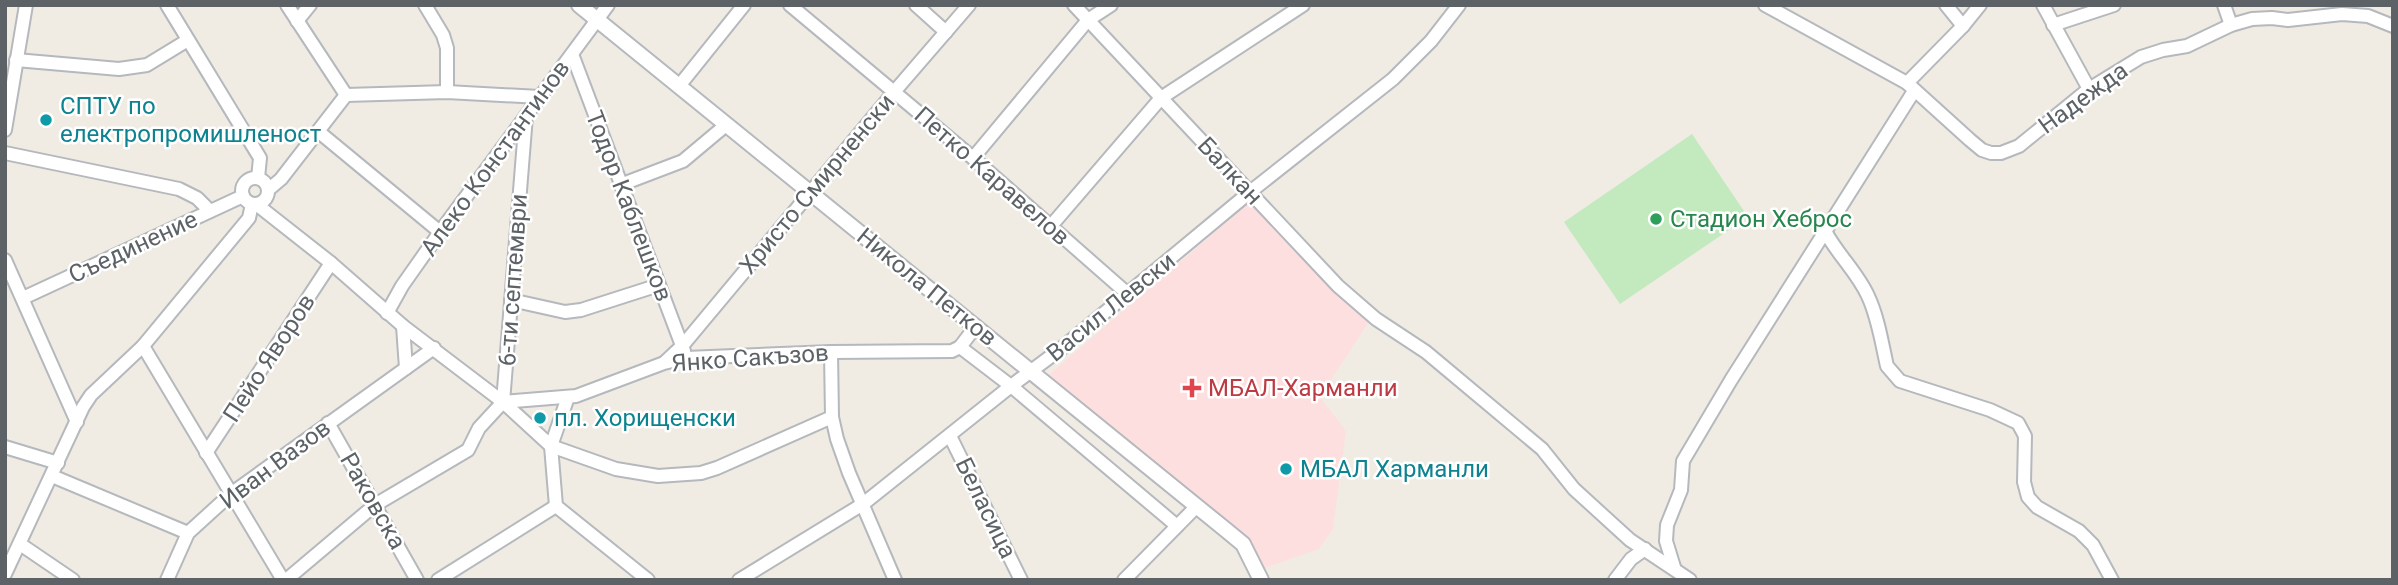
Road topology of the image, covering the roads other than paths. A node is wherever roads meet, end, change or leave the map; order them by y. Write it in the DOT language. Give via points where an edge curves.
graph roads {
  1 [pos="26,5"];
  2 [pos="167,5"];
  3 [pos="287,5"];
  4 [pos="310,5"];
  5 [pos="425,5"];
  6 [pos="579,5"];
  7 [pos="608,5"];
  8 [pos="744,5"];
  9 [pos="790,5"];
  10 [pos="916,5"];
  11 [pos="969,5"];
  12 [pos="1074,5"];
  13 [pos="1111,5"];
  14 [pos="1303,5"];
  15 [pos="1765,5"];
  16 [pos="1946,5"];
  17 [pos="1980,5"];
  18 [pos="2043,5"];
  19 [pos="2114,5"];
  20 [pos="2224,5"];
  21 [pos="1457,6"];
  22 [pos="597,19"];
  23 [pos="1088,20"];
  24 [pos="297,21"];
  25 [pos="2231,24"];
  26 [pos="2053,25"];
  27 [pos="1963,26"];
  28 [pos="2393,26"];
  29 [pos="946,33"];
  30 [pos="188,40"];
  31 [pos="572,54"];
  32 [pos="16,60"];
  33 [pos="679,86"];
  34 [pos="1911,87"];
  35 [pos="2089,89"];
  36 [pos="447,92"];
  37 [pos="894,92"];
  38 [pos="346,95"];
  39 [pos="540,97"];
  40 [pos="1161,98"];
  41 [pos="526,116"];
  42 [pos="726,125"];
  43 [pos="5,130"];
  44 [pos="319,132"];
  45 [pos="5,153"];
  46 [pos="973,158"];
  47 [pos="258,178"];
  48 [pos="620,185"];
  49 [pos="268,190"];
  50 [pos="810,192"];
  51 [pos="1250,192"];
  52 [pos="250,201"];
  53 [pos="210,211"];
  54 [pos="1050,227"];
  55 [pos="1825,231"];
  56 [pos="440,232"];
  57 [pos="5,260"];
  58 [pos="331,263"];
  59 [pos="659,285"];
  60 [pos="1129,295"];
  61 [pos="23,298"];
  62 [pos="511,300"];
  63 [pos="387,313"];
  64 [pos="403,326"];
  65 [pos="976,326"];
  66 [pos="143,346"];
  67 [pos="960,347"];
  68 [pos="434,348"];
  69 [pos="684,351"];
  70 [pos="831,352"];
  71 [pos="664,363"];
  72 [pos="406,368"];
  73 [pos="1030,371"];
  74 [pos="1011,386"];
  75 [pos="568,397"];
  76 [pos="503,402"];
  77 [pos="832,417"];
  78 [pos="77,422"];
  79 [pos="328,423"];
  80 [pos="950,436"];
  81 [pos="551,446"];
  82 [pos="5,447"];
  83 [pos="206,453"];
  84 [pos="58,463"];
  85 [pos="52,476"];
  86 [pos="232,493"];
  87 [pos="863,504"];
  88 [pos="375,505"];
  89 [pos="556,506"];
  90 [pos="1196,507"];
  91 [pos="1177,526"];
  92 [pos="188,533"];
  93 [pos="20,544"];
  94 [pos="1644,549"];
  95 [pos="1674,568"];
  96 [pos="5,574"];
  97 [pos="73,580"];
  98 [pos="167,580"];
  99 [pos="284,580"];
  100 [pos="417,580"];
  101 [pos="438,580"];
  102 [pos="648,580"];
  103 [pos="739,580"];
  104 [pos="895,580"];
  105 [pos="1021,580"];
  106 [pos="1124,580"];
  107 [pos="1261,580"];
  108 [pos="1615,580"];
  109 [pos="1690,580"];
  110 [pos="2112,580"];
  1 -- 32 [label="street"];
  2 -- 30 [label="street"];
  3 -- 24 [label="street"];
  4 -- 24 [label="street"];
  5 -- 36 [label="street" via="447,48"];
  6 -- 22 [label="street, Никола Петков"];
  7 -- 22 [label="street, Алеко Константинов"];
  8 -- 33 [label="street"];
  9 -- 37 [label="street, Петко Каравелов"];
  10 -- 29 [label="street"];
  11 -- 29 [label="street, Христо Смирненски"];
  12 -- 23 [label="street, Балкан"];
  13 -- 23 [label="street"];
  14 -- 40 [label="street"];
  15 -- 34 [label="street"];
  16 -- 27 [label="street"];
  17 -- 27 [label="street"];
  18 -- 26 [label="street"];
  19 -- 26 [label="street"];
  20 -- 25 [label="street"];
  21 -- 51 [label="street, Васил Левски" via="1394,79"];
  22 -- 31 [label="street, Алеко Константинов"];
  22 -- 33 [label="street, Никола Петков"];
  23 -- 40 [label="street, Балкан"];
  23 -- 46 [label="street"];
  24 -- 38 [label="street"];
  25 -- 28 [label="street, Надежда" via="2342,14 2368,16"];
  25 -- 35 [label="street, Надежда" via="2187,46 2140,57"];
  26 -- 35 [label="street"];
  27 -- 34 [label="street"];
  29 -- 37 [label="street, Христо Смирненски"];
  30 -- 32 [label="street" via="147,65 119,69"];
  30 -- 47 [label="street" via="260,158"];
  31 -- 39 [label="street, Алеко Константинов"];
  31 -- 48 [label="street, Тодор Каблешков"];
  32 -- 43 [label="street"];
  33 -- 42 [label="street, Никола Петков"];
  34 -- 35 [label="street, Надежда" via="1991,153 2020,146"];
  34 -- 55 [label="street"];
  36 -- 38 [label="street"];
  36 -- 39 [label="street"];
  37 -- 46 [label="street, Петко Каравелов"];
  37 -- 50 [label="street, Христо Смирненски"];
  38 -- 44 [label="street"];
  39 -- 41 [label="street, Алеко Константинов"];
  40 -- 51 [label="street, Балкан"];
  40 -- 54 [label="street"];
  41 -- 56 [label="street, Алеко Константинов"];
  41 -- 62 [label="street, 6-ти септември"];
  42 -- 48 [label="street" via="683,161"];
  42 -- 50 [label="street, Никола Петков"];
  44 -- 49 [label="street"];
  44 -- 56 [label="street"];
  45 -- 53 [label="street" via="179,190"];
  46 -- 54 [label="street, Петко Каравелов"];
  47 -- 49 [label="street"];
  47 -- 52 [label="street" via="243,185"];
  48 -- 59 [label="street, Тодор Каблешков"];
  49 -- 52 [label="street" via="264,201"];
  50 -- 65 [label="street, Никола Петков"];
  50 -- 69 [label="street, Христо Смирненски"];
  51 -- 60 [label="street, Васил Левски"];
  51 -- 94 [label="street, Балкан" via="1338,286 1542,449 1574,489"];
  52 -- 53 [label="street, Съединение"];
  52 -- 58 [label="street"];
  52 -- 66 [label="street" via="249,218"];
  53 -- 61 [label="street, Съединение"];
  54 -- 60 [label="street, Петко Каравелов"];
  55 -- 95 [label="street" via="1684,461 1681,490 1667,525 1666,541"];
  55 -- 110 [label="street" via="1869,298 1893,376 2018,423 2025,436 2028,497 2079,531 2093,545"];
  56 -- 63 [label="street, Алеко Константинов"];
  57 -- 61 [label="street"];
  58 -- 63 [label="street"];
  58 -- 83 [label="street, Пейо Яворов"];
  59 -- 62 [label="street" via="565,312"];
  59 -- 69 [label="street, Тодор Каблешков"];
  60 -- 73 [label="street, Васил Левски"];
  61 -- 78 [label="street"];
  62 -- 76 [label="street, 6-ти септември"];
  63 -- 64 [label="street"];
  64 -- 68 [label="street"];
  64 -- 72 [label="street"];
  65 -- 67 [label="street"];
  65 -- 73 [label="street, Никола Петков"];
  66 -- 78 [label="street" via="91,394"];
  66 -- 83 [label="street"];
  67 -- 70 [label="street, Янко Сакъзов" via="952,351"];
  67 -- 74 [label="street"];
  68 -- 72 [label="street, Иван Вазов"];
  68 -- 76 [label="street"];
  69 -- 70 [label="street, Янко Сакъзов"];
  69 -- 71 [label="street, Христо Смирненски"];
  70 -- 77 [label="street"];
  71 -- 75 [label="street, Янко Сакъзов"];
  72 -- 79 [label="street, Иван Вазов"];
  73 -- 74 [label="street, Васил Левски"];
  73 -- 90 [label="street, Никола Петков"];
  74 -- 80 [label="street, Васил Левски"];
  74 -- 91 [label="street"];
  75 -- 76 [label="street, Янко Сакъзов"];
  75 -- 81 [label="street"];
  76 -- 81 [label="street"];
  76 -- 88 [label="street" via="479,428 468,450"];
  77 -- 81 [label="street" via="701,473 636,473"];
  77 -- 87 [label="street"];
  78 -- 84 [label="street"];
  79 -- 86 [label="street, Иван Вазов"];
  79 -- 88 [label="street, Раковска"];
  80 -- 87 [label="street, Васил Левски"];
  80 -- 105 [label="street, Беласица"];
  81 -- 89 [label="street"];
  82 -- 84 [label="street"];
  83 -- 86 [label="street"];
  84 -- 85 [label="street"];
  85 -- 92 [label="street"];
  85 -- 93 [label="street"];
  86 -- 92 [label="street, Иван Вазов"];
  86 -- 99 [label="street"];
  87 -- 103 [label="street, Васил Левски"];
  87 -- 104 [label="street"];
  88 -- 99 [label="street"];
  88 -- 100 [label="street, Раковска"];
  89 -- 101 [label="street"];
  89 -- 102 [label="street"];
  90 -- 91 [label="street"];
  90 -- 107 [label="street, Никола Петков" via="1243,544"];
  91 -- 106 [label="street"];
  92 -- 98 [label="street, Иван Вазов"];
  93 -- 96 [label="street"];
  93 -- 97 [label="street"];
  94 -- 95 [label="street, Балкан"];
  94 -- 108 [label="street"];
  95 -- 109 [label="street, Балкан"];
}
